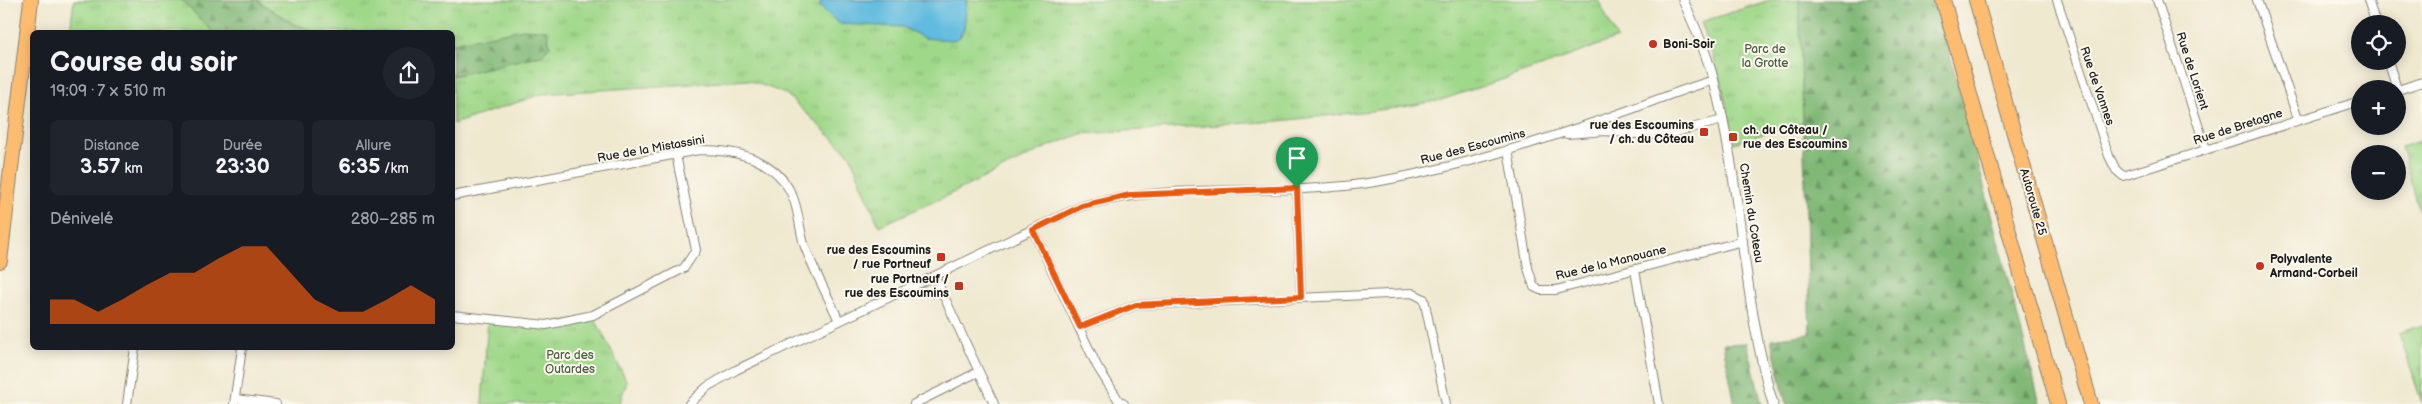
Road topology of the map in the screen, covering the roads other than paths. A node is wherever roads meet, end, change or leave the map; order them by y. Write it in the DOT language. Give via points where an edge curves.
graph roads {
  1 [pos="31,0"];
  2 [pos="1683,0"];
  3 [pos="1943,0"];
  4 [pos="1976,0"];
  5 [pos="2057,0"];
  6 [pos="2157,0"];
  7 [pos="2257,0"];
  8 [pos="2368,0"];
  9 [pos="2373,15"];
  10 [pos="1714,80"];
  11 [pos="2422,82"];
  12 [pos="2406,87"];
  13 [pos="2351,104"];
  14 [pos="2298,119"];
  15 [pos="1723,120"];
  16 [pos="1556,135"];
  17 [pos="2206,149"];
  18 [pos="1508,150"];
  19 [pos="676,155"];
  20 [pos="2123,176"];
  21 [pos="1297,188"];
  22 [pos="455,195"];
  23 [pos="1033,230"];
  24 [pos="1743,241"];
  25 [pos="0,261"];
  26 [pos="1635,270"];
  27 [pos="934,277"];
  28 [pos="1301,297"];
  29 [pos="455,315"];
  30 [pos="839,321"];
  31 [pos="1080,327"];
  32 [pos="135,350"];
  33 [pos="242,350"];
  34 [pos="978,372"];
  35 [pos="235,401"];
  36 [pos="127,404"];
  37 [pos="276,404"];
  38 [pos="689,404"];
  39 [pos="914,404"];
  40 [pos="994,404"];
  41 [pos="1124,404"];
  42 [pos="1446,404"];
  43 [pos="1659,404"];
  44 [pos="1773,404"];
  45 [pos="2058,404"];
  46 [pos="2090,404"];
  1 -- 25 [label="highway"];
  2 -- 10 [label="street, Chemin du Coteau"];
  3 -- 45 [label="highway"];
  4 -- 46 [label="highway, Autoroute 25"];
  5 -- 20 [label="street, Rue de Vannes" via="2109,156"];
  6 -- 17 [label="street, Rue de Lorient"];
  7 -- 14 [label="street"];
  8 -- 9 [label="street"];
  10 -- 15 [label="street, Chemin du Coteau"];
  10 -- 16 [label="street, Rue des Escoumins"];
  11 -- 12 [label="street"];
  13 -- 14 [label="street, Rue de Bretagne"];
  14 -- 17 [label="street, Rue de Bretagne"];
  15 -- 16 [label="street, Rue des Escoumins" via="1667,134 1605,131"];
  15 -- 24 [label="street, Chemin du Coteau"];
  16 -- 18 [label="street, Rue des Escoumins"];
  17 -- 20 [label="street, Rue de Bretagne"];
  18 -- 21 [label="street, Rue des Escoumins" via="1442,169 1373,182"];
  18 -- 26 [label="street, Rue de la Manouane" via="1534,288 1556,290"];
  19 -- 22 [label="street, Rue de la Mistassini"];
  19 -- 29 [label="street" via="696,250 684,268 594,316 546,325"];
  19 -- 30 [label="street, Rue de la Mistassini" via="699,150 726,150 758,160 780,174 793,196 804,244"];
  21 -- 23 [label="street, Rue des Escoumins" via="1130,195 1082,206"];
  21 -- 28 [label="street"];
  23 -- 27 [label="street, Rue des Escoumins"];
  23 -- 31 [label="street"];
  24 -- 26 [label="street, Rue de la Manouane"];
  24 -- 44 [label="street, Chemin du Coteau" via="1759,343"];
  26 -- 43 [label="street"];
  27 -- 30 [label="street, Rue des Escoumins"];
  27 -- 34 [label="street"];
  28 -- 31 [label="street" via="1136,305"];
  28 -- 42 [label="street" via="1412,293 1424,298"];
  30 -- 38 [label="street, Rue des Escoumins" via="736,370 707,387"];
  31 -- 41 [label="street" via="1097,366"];
  32 -- 36 [label="street"];
  33 -- 35 [label="street"];
  34 -- 39 [label="street"];
  34 -- 40 [label="street"];
  35 -- 37 [label="street"];
}
